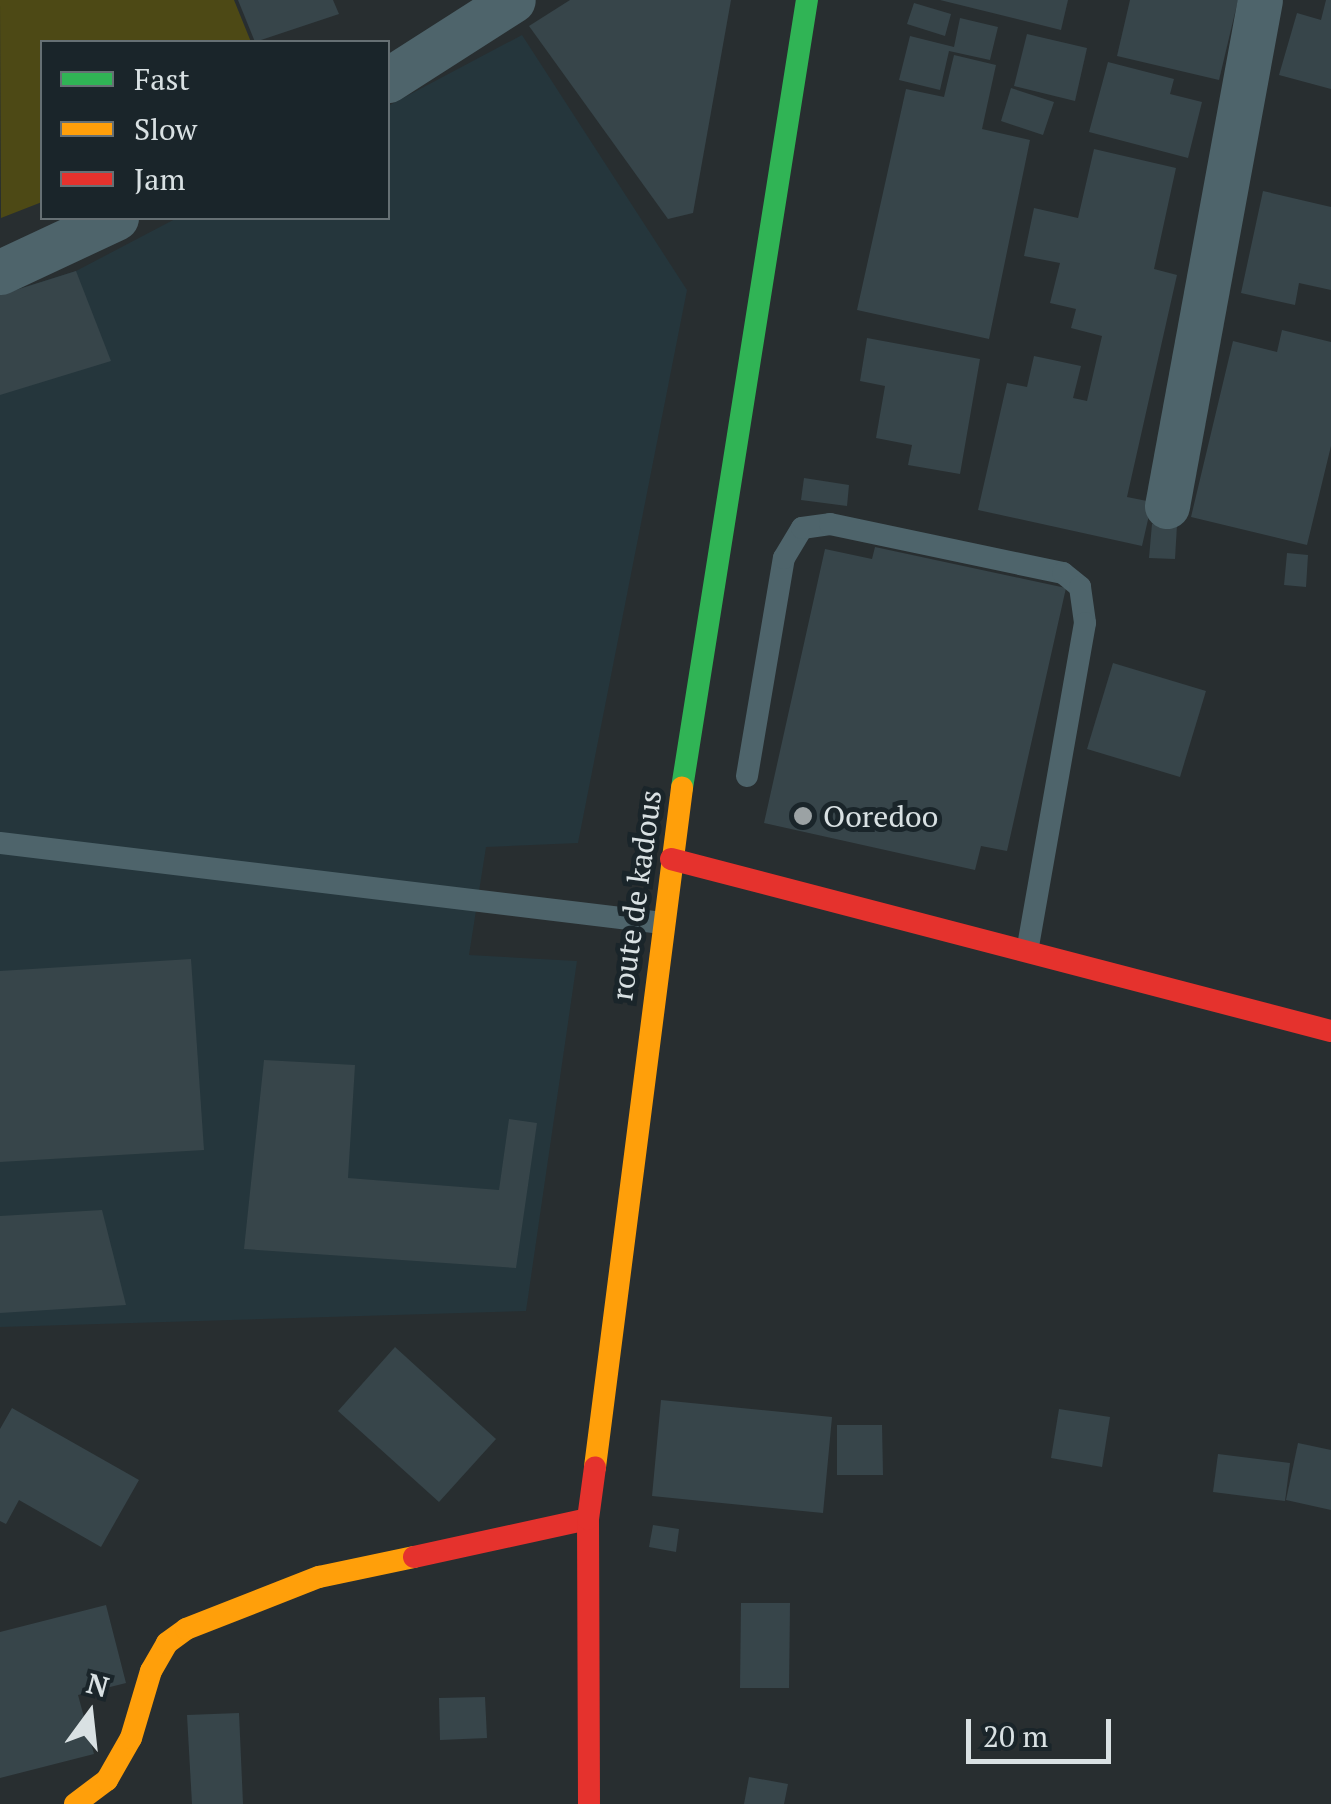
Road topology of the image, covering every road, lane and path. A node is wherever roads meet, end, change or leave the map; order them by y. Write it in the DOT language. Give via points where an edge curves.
graph roads {
  1 [pos="513,0"];
  2 [pos="807,0"];
  3 [pos="1260,0"];
  4 [pos="390,79"];
  5 [pos="112,220"];
  6 [pos="0,272"];
  7 [pos="1167,506"];
  8 [pos="747,776"];
  9 [pos="0,843"];
  10 [pos="671,858"];
  11 [pos="662,923"];
  12 [pos="1027,952"];
  13 [pos="1331,1030"];
  14 [pos="588,1519"];
  15 [pos="75,1804"];
  16 [pos="590,1804"];
  1 -- 4 [label="street"];
  2 -- 10 [label="main road, route de kadous"];
  3 -- 7 [label="street"];
  5 -- 6 [label="street"];
  8 -- 12 [label="lane" via="784,558 802,528 830,524 1063,573 1080,586 1084,624"];
  9 -- 11 [label="lane"];
  10 -- 11 [label="main road, route de kadous"];
  10 -- 12 [label="main road"];
  11 -- 14 [label="main road, route de kadous"];
  12 -- 13 [label="main road"];
  14 -- 15 [label="main road" via="319,1577 186,1629 166,1643 151,1671 131,1738 107,1780"];
  14 -- 16 [label="main road, route de kadous"];
}
